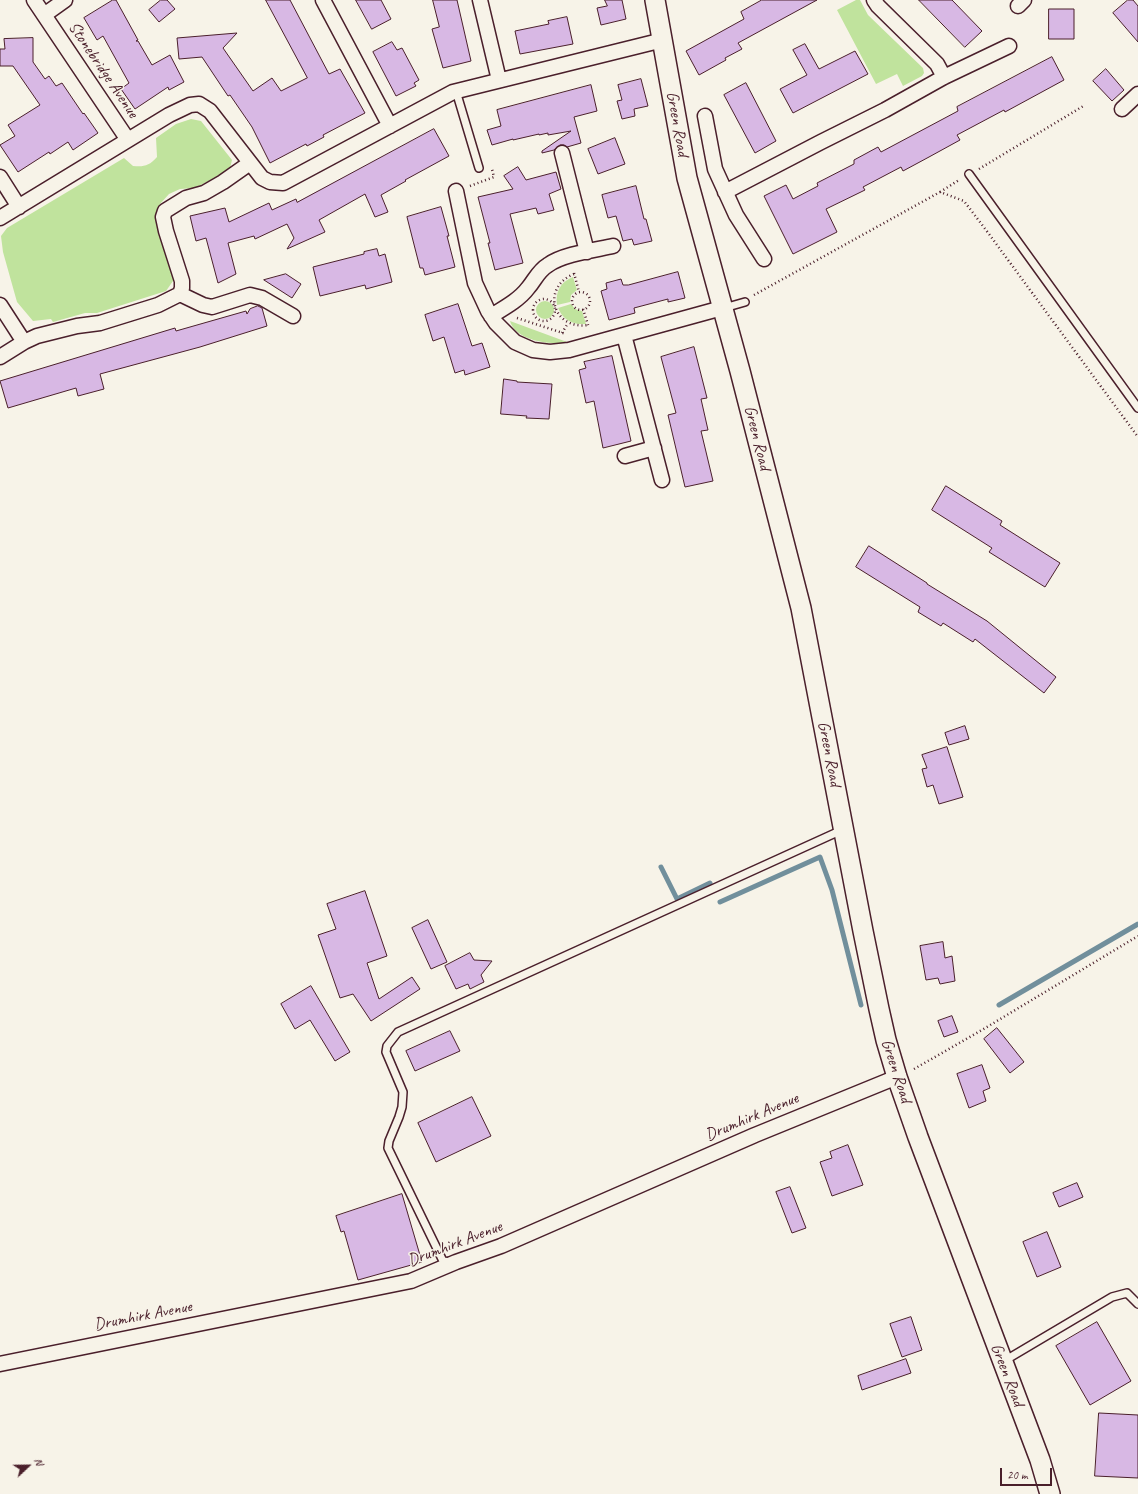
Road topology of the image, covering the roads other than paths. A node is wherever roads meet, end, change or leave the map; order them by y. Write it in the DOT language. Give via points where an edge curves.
graph roads {
  1 [pos="34,0"];
  2 [pos="65,0"];
  3 [pos="323,0"];
  4 [pos="480,0"];
  5 [pos="655,0"];
  6 [pos="874,0"];
  7 [pos="44,15"];
  8 [pos="663,40"];
  9 [pos="1009,46"];
  10 [pos="944,78"];
  11 [pos="499,80"];
  12 [pos="456,92"];
  13 [pos="1138,94"];
  14 [pos="1122,109"];
  15 [pos="705,116"];
  16 [pos="390,126"];
  17 [pos="128,140"];
  18 [pos="562,153"];
  19 [pos="250,163"];
  20 [pos="479,168"];
  21 [pos="970,174"];
  22 [pos="0,177"];
  23 [pos="456,191"];
  24 [pos="725,192"];
  25 [pos="19,207"];
  26 [pos="0,218"];
  27 [pos="613,246"];
  28 [pos="587,252"];
  29 [pos="764,259"];
  30 [pos="180,294"];
  31 [pos="745,302"];
  32 [pos="0,305"];
  33 [pos="722,308"];
  34 [pos="293,316"];
  35 [pos="491,316"];
  36 [pos="624,335"];
  37 [pos="24,342"];
  38 [pos="0,357"];
  39 [pos="1138,408"];
  40 [pos="654,448"];
  41 [pos="625,456"];
  42 [pos="662,480"];
  43 [pos="844,829"];
  44 [pos="897,1077"];
  45 [pos="456,1262"];
  46 [pos="1138,1304"];
  47 [pos="1002,1362"];
  48 [pos="0,1364"];
  49 [pos="1050,1494"];
  1 -- 7 [label="street, Stonebridge Avenue"];
  2 -- 7 [label="street"];
  3 -- 16 [label="street"];
  4 -- 11 [label="street"];
  5 -- 8 [label="street, Green Road"];
  6 -- 10 [label="street" via="937,64"];
  7 -- 17 [label="street, Stonebridge Avenue"];
  8 -- 11 [label="street"];
  8 -- 33 [label="street, Green Road" via="687,178"];
  9 -- 10 [label="street"];
  10 -- 24 [label="street"];
  11 -- 12 [label="street"];
  12 -- 16 [label="street"];
  12 -- 20 [label="lane"];
  13 -- 14 [label="street"];
  15 -- 24 [label="street" via="715,169"];
  16 -- 19 [label="street" via="283,183 270,182 262,178"];
  17 -- 19 [label="street" via="169,115 190,105 199,104 210,111"];
  17 -- 25 [label="street"];
  18 -- 28 [label="street"];
  19 -- 30 [label="street" via="217,186 186,198 165,211 163,218 166,231 182,281"];
  21 -- 39 [label="lane"];
  22 -- 25 [label="street"];
  23 -- 35 [label="street" via="475,283"];
  24 -- 29 [label="street" via="736,215"];
  25 -- 26 [label="street"];
  27 -- 28 [label="street"];
  28 -- 35 [label="street" via="558,259 548,265 537,274 520,297"];
  30 -- 34 [label="street" via="212,307 250,295 262,298"];
  30 -- 37 [label="street" via="158,305 100,323 56,331"];
  31 -- 33 [label="lane"];
  32 -- 37 [label="street"];
  33 -- 36 [label="street"];
  33 -- 43 [label="street, Green Road" via="801,608"];
  35 -- 36 [label="street" via="515,342 533,350 569,350"];
  36 -- 40 [label="street"];
  37 -- 38 [label="street"];
  40 -- 41 [label="street"];
  40 -- 42 [label="street"];
  43 -- 44 [label="street, Green Road" via="878,1009"];
  43 -- 45 [label="lane" via="398,1032 387,1046 386,1052 403,1092 399,1117 388,1148 443,1261"];
  44 -- 45 [label="street, Drumhirk Avenue" via="755,1135 501,1246"];
  44 -- 47 [label="street, Green Road"];
  45 -- 48 [label="street, Drumhirk Avenue" via="411,1281"];
  46 -- 47 [label="lane" via="1127,1293 1112,1297"];
  47 -- 49 [label="street, Green Road" via="1040,1460"];
}
